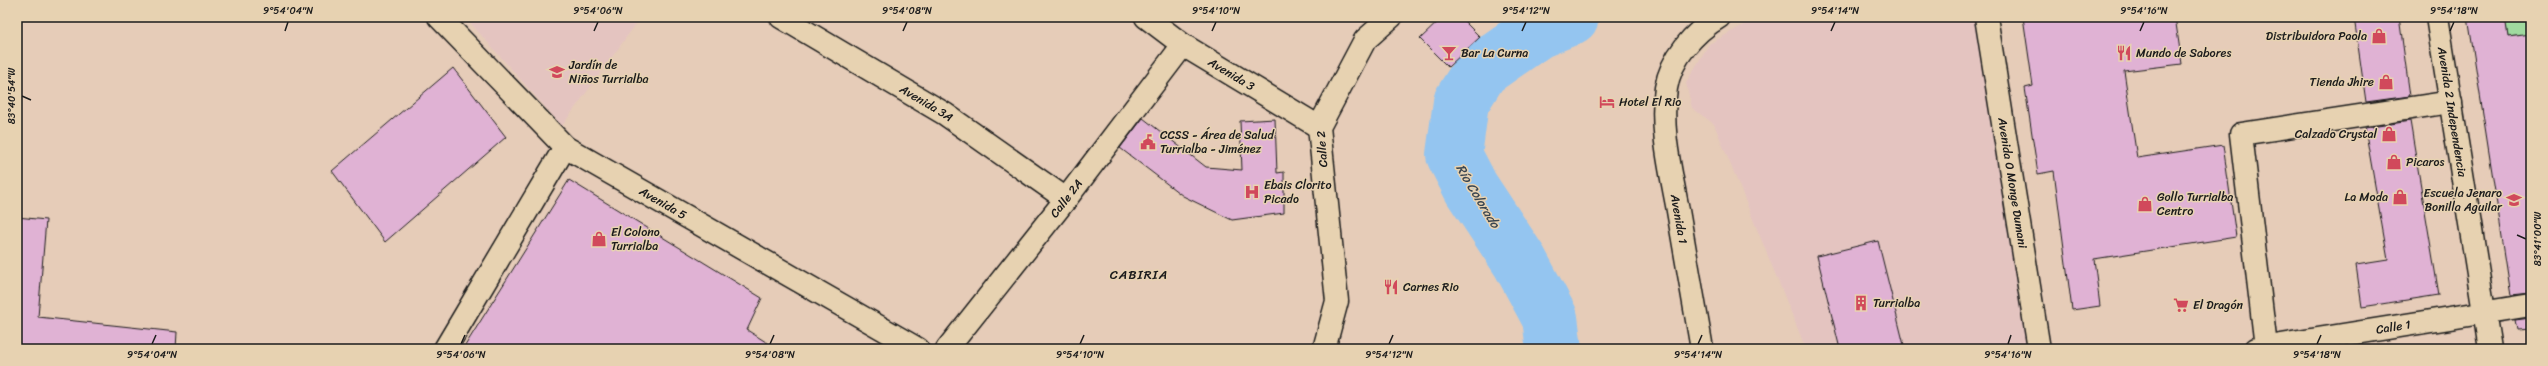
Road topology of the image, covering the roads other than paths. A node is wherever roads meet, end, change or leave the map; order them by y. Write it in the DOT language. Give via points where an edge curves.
graph roads {
  1 [pos="439,17"];
  2 [pos="781,17"];
  3 [pos="1146,17"];
  4 [pos="1391,17"];
  5 [pos="1719,17"];
  6 [pos="1986,17"];
  7 [pos="2437,17"];
  8 [pos="1183,45"];
  9 [pos="2451,102"];
  10 [pos="1319,127"];
  11 [pos="565,147"];
  12 [pos="1066,199"];
  13 [pos="2531,305"];
  14 [pos="2484,312"];
  15 [pos="2261,348"];
  16 [pos="445,349"];
  17 [pos="918,349"];
  18 [pos="947,349"];
  19 [pos="1324,349"];
  20 [pos="1702,349"];
  21 [pos="2038,349"];
  22 [pos="2490,349"];
  1 -- 11 [label="street, Avenida 5"];
  2 -- 12 [label="street, Avenida 3A" via="945,114"];
  3 -- 8 [label="street, Avenida 3"];
  4 -- 10 [label="street, Calle 2" via="1365,40"];
  5 -- 20 [label="street, Avenida 1" via="1688,42 1674,66 1666,87 1668,157"];
  6 -- 21 [label="street, Avenida 0 Monge Dumani"];
  7 -- 9 [label="street, Avenida 2 Independencia"];
  8 -- 10 [label="street, Avenida 3"];
  8 -- 12 [label="street, Calle 2A"];
  9 -- 14 [label="street, Avenida 2 Independencia"];
  9 -- 15 [label="street" via="2241,134"];
  10 -- 19 [label="street, Calle 2" via="1337,301"];
  11 -- 16 [label="street"];
  11 -- 17 [label="street, Avenida 5"];
  12 -- 18 [label="street, Calle 2A"];
  13 -- 14 [label="street, Calle 1"];
  14 -- 15 [label="street, Calle 1"];
  14 -- 22 [label="street, Avenida 2 Independencia"];
}
